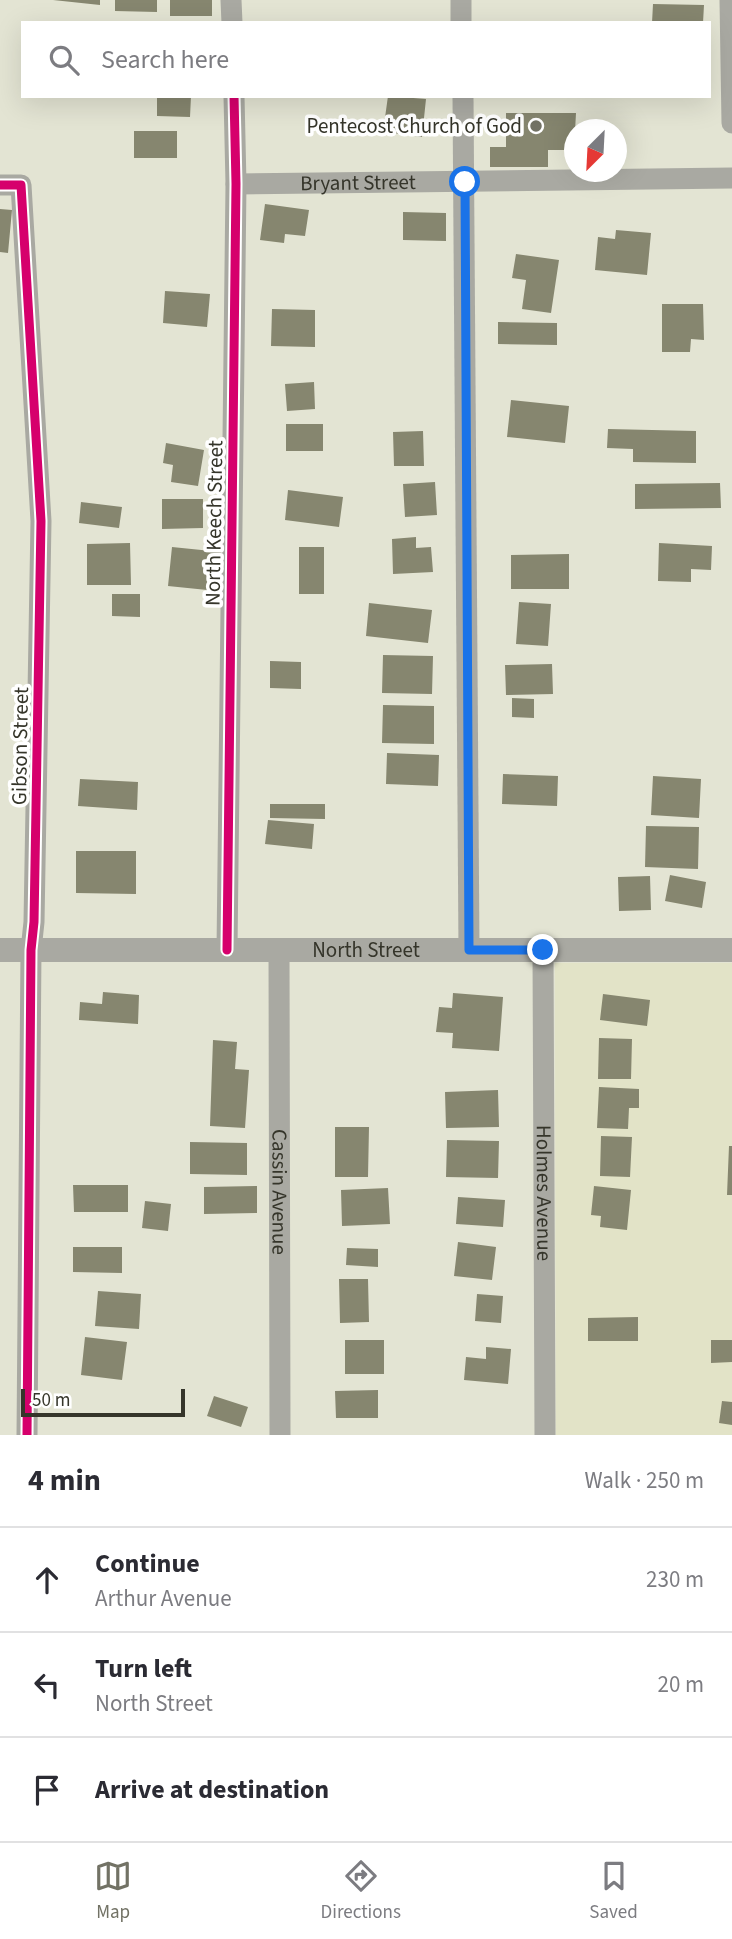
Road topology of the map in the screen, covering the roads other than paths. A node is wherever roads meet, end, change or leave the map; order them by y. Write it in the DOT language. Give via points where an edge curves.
graph roads {
  1 [pos="231,0"];
  2 [pos="461,0"];
  3 [pos="730,0"];
  4 [pos="232,21"];
  5 [pos="461,21"];
  6 [pos="234,98"];
  7 [pos="463,98"];
  8 [pos="732,123"];
  9 [pos="732,178"];
  10 [pos="465,182"];
  11 [pos="236,184"];
  12 [pos="10,185"];
  13 [pos="279,949"];
  14 [pos="0,950"];
  15 [pos="32,950"];
  16 [pos="227,950"];
  17 [pos="469,950"];
  18 [pos="543,950"];
  19 [pos="732,950"];
  20 [pos="27,1435"];
  21 [pos="280,1435"];
  22 [pos="545,1435"];
  1 -- 4 [label="street"];
  2 -- 5 [label="street"];
  3 -- 8 [label="street"];
  6 -- 11 [label="street, North Keech Street"];
  7 -- 10 [label="street"];
  9 -- 10 [label="street, Bryant Street"];
  10 -- 11 [label="street, Bryant Street"];
  10 -- 17 [label="street"];
  11 -- 16 [label="street, North Keech Street"];
  12 -- 15 [label="street, Gibson Street" via="41,521"];
  13 -- 16 [label="street, North Street"];
  13 -- 17 [label="street, North Street"];
  13 -- 21 [label="street, Cassin Avenue"];
  14 -- 15 [label="street, North Street"];
  15 -- 16 [label="street, North Street"];
  15 -- 20 [label="street, Gibson Street"];
  17 -- 18 [label="street, North Street"];
  18 -- 19 [label="street, North Street"];
  18 -- 22 [label="street, Holmes Avenue"];
}
